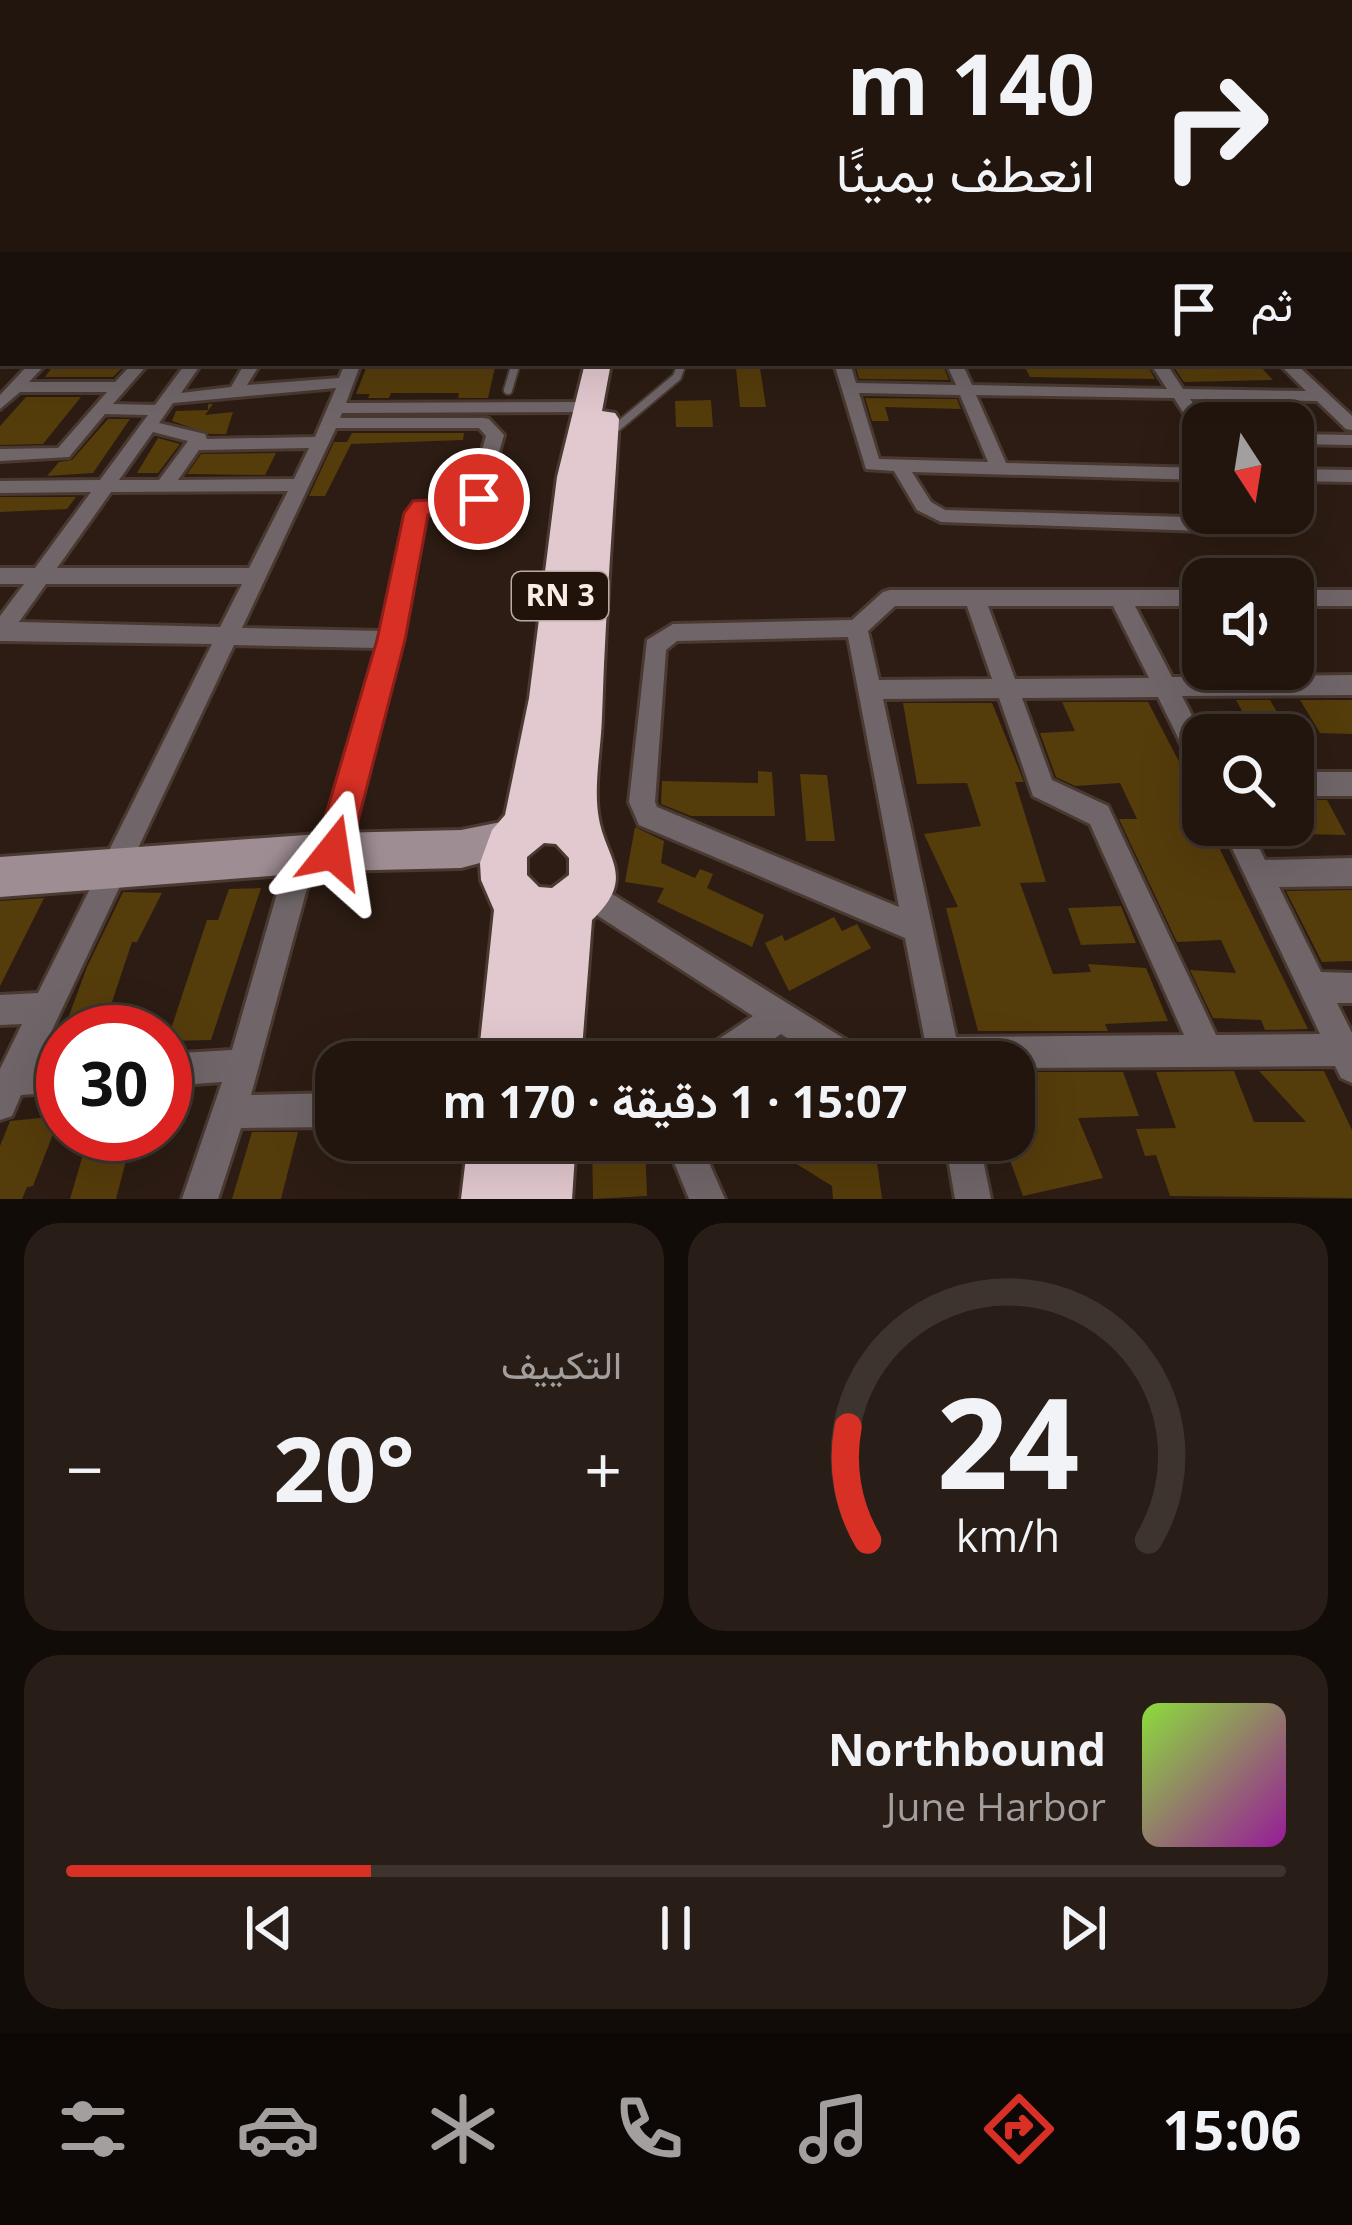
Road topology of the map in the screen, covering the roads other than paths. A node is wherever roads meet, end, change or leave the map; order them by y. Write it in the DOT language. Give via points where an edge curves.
graph roads {
  1 [pos="36,366"];
  2 [pos="138,366"];
  3 [pos="192,366"];
  4 [pos="251,366"];
  5 [pos="515,366"];
  6 [pos="598,366"];
  7 [pos="618,366"];
  8 [pos="681,366"];
  9 [pos="843,366"];
  10 [pos="955,366"];
  11 [pos="1160,366"];
  12 [pos="1289,366"];
  13 [pos="349,373"];
  14 [pos="16,387"];
  15 [pos="120,387"];
  16 [pos="848,388"];
  17 [pos="508,389"];
  18 [pos="965,390"];
  19 [pos="236,391"];
  20 [pos="1182,394"];
  21 [pos="1323,396"];
  22 [pos="1187,402"];
  23 [pos="0,404"];
  24 [pos="100,409"];
  25 [pos="159,412"];
  26 [pos="595,423"];
  27 [pos="328,424"];
  28 [pos="1352,425"];
  29 [pos="1314,439"];
  30 [pos="1352,440"];
  31 [pos="195,445"];
  32 [pos="63,453"];
  33 [pos="0,455"];
  34 [pos="900,466"];
  35 [pos="1000,470"];
  36 [pos="1182,474"];
  37 [pos="1314,475"];
  38 [pos="1352,476"];
  39 [pos="105,485"];
  40 [pos="165,485"];
  41 [pos="296,485"];
  42 [pos="54,486"];
  43 [pos="0,487"];
  44 [pos="1182,524"];
  45 [pos="0,576"];
  46 [pos="40,576"];
  47 [pos="255,576"];
  48 [pos="975,598"];
  49 [pos="1120,598"];
  50 [pos="1182,598"];
  51 [pos="1314,598"];
  52 [pos="1352,598"];
  53 [pos="857,628"];
  54 [pos="0,630"];
  55 [pos="226,636"];
  56 [pos="391,640"];
  57 [pos="1314,681"];
  58 [pos="1352,685"];
  59 [pos="1182,688"];
  60 [pos="1166,689"];
  61 [pos="869,690"];
  62 [pos="1005,690"];
  63 [pos="1182,721"];
  64 [pos="1314,784"];
  65 [pos="1352,784"];
  66 [pos="576,828"];
  67 [pos="521,834"];
  68 [pos="1243,846"];
  69 [pos="461,849"];
  70 [pos="318,854"];
  71 [pos="112,870"];
  72 [pos="1352,872"];
  73 [pos="1256,874"];
  74 [pos="0,877"];
  75 [pos="544,896"];
  76 [pos="918,929"];
  77 [pos="1312,987"];
  78 [pos="1352,988"];
  79 [pos="47,1005"];
  80 [pos="36,1008"];
  81 [pos="0,1010"];
  82 [pos="782,1015"];
  83 [pos="36,1029"];
  84 [pos="510,1041"];
  85 [pos="553,1041"];
  86 [pos="743,1041"];
  87 [pos="821,1041"];
  88 [pos="941,1041"];
  89 [pos="1207,1051"];
  90 [pos="1035,1056"];
  91 [pos="1348,1059"];
  92 [pos="243,1065"];
  93 [pos="192,1068"];
  94 [pos="36,1084"];
  95 [pos="6,1092"];
  96 [pos="315,1110"];
  97 [pos="230,1112"];
  98 [pos="495,1161"];
  99 [pos="545,1161"];
  100 [pos="691,1161"];
  101 [pos="966,1161"];
  102 [pos="200,1199"];
  103 [pos="490,1199"];
  104 [pos="542,1199"];
  105 [pos="707,1199"];
  106 [pos="973,1199"];
  1 -- 14 [label="street"];
  2 -- 15 [label="street"];
  3 -- 25 [label="street"];
  4 -- 19 [label="street"];
  5 -- 17 [label="lane"];
  6 -- 26 [label="highway, RN 3"];
  7 -- 26 [label="highway, RN 3"];
  8 -- 26 [label="lane" via="677,377"];
  9 -- 16 [label="street"];
  10 -- 18 [label="street"];
  11 -- 20 [label="street"];
  12 -- 21 [label="street"];
  13 -- 19 [label="street"];
  13 -- 27 [label="street"];
  14 -- 15 [label="street"];
  14 -- 23 [label="street"];
  15 -- 24 [label="street"];
  16 -- 18 [label="street"];
  16 -- 34 [label="street" via="867,463"];
  18 -- 20 [label="street"];
  18 -- 35 [label="street"];
  19 -- 25 [label="street"];
  20 -- 21 [label="street"];
  20 -- 22 [label="street"];
  21 -- 28 [label="street"];
  24 -- 25 [label="street"];
  24 -- 32 [label="street"];
  25 -- 31 [label="street" via="197,436"];
  25 -- 39 [label="street"];
  26 -- 27 [label="street"];
  26 -- 66 [label="highway, RN 3"];
  26 -- 67 [label="highway, RN 3" via="573,477 549,698"];
  27 -- 31 [label="street"];
  27 -- 41 [label="street"];
  27 -- 56 [label="street" via="483,423 494,435 476,503 418,510"];
  29 -- 30 [label="street"];
  31 -- 40 [label="street"];
  32 -- 33 [label="street"];
  32 -- 42 [label="street"];
  34 -- 35 [label="street"];
  34 -- 44 [label="street" via="924,506 941,516"];
  35 -- 36 [label="street"];
  37 -- 38 [label="street"];
  39 -- 40 [label="street"];
  39 -- 42 [label="street"];
  39 -- 46 [label="street"];
  40 -- 41 [label="street"];
  41 -- 47 [label="street"];
  42 -- 43 [label="street"];
  45 -- 46 [label="street"];
  46 -- 47 [label="street"];
  46 -- 54 [label="street"];
  47 -- 55 [label="street"];
  48 -- 49 [label="street"];
  48 -- 53 [label="street" via="890,598"];
  48 -- 62 [label="street"];
  49 -- 50 [label="street"];
  49 -- 60 [label="street"];
  51 -- 52 [label="street"];
  53 -- 61 [label="street"];
  53 -- 76 [label="street" via="673,633 660,640 644,809 656,823"];
  54 -- 55 [label="street"];
  55 -- 56 [label="street"];
  55 -- 71 [label="street"];
  56 -- 70 [label="street"];
  57 -- 58 [label="street"];
  59 -- 60 [label="street"];
  60 -- 62 [label="street"];
  60 -- 63 [label="street"];
  61 -- 62 [label="street"];
  61 -- 76 [label="street"];
  62 -- 89 [label="street" via="1042,788 1099,814"];
  64 -- 65 [label="street"];
  66 -- 67 [label="highway" via="551,822"];
  66 -- 75 [label="highway" via="594,863"];
  67 -- 69 [label="street"];
  67 -- 75 [label="highway" via="504,854"];
  68 -- 73 [label="street"];
  69 -- 70 [label="street"];
  69 -- 75 [label="street"];
  70 -- 71 [label="street"];
  70 -- 92 [label="street"];
  71 -- 74 [label="street"];
  71 -- 79 [label="street"];
  72 -- 73 [label="street"];
  73 -- 77 [label="street"];
  75 -- 82 [label="street"];
  75 -- 84 [label="highway"];
  75 -- 85 [label="highway"];
  76 -- 88 [label="street"];
  77 -- 78 [label="street"];
  77 -- 91 [label="street"];
  80 -- 81 [label="street"];
  82 -- 86 [label="street"];
  82 -- 87 [label="street"];
  83 -- 95 [label="street"];
  89 -- 90 [label="street"];
  89 -- 91 [label="street"];
  92 -- 93 [label="street"];
  92 -- 97 [label="street"];
  94 -- 95 [label="street"];
  96 -- 97 [label="street"];
  97 -- 102 [label="street"];
  98 -- 103 [label="highway"];
  99 -- 104 [label="highway"];
  100 -- 105 [label="street"];
  101 -- 106 [label="street"];
}
